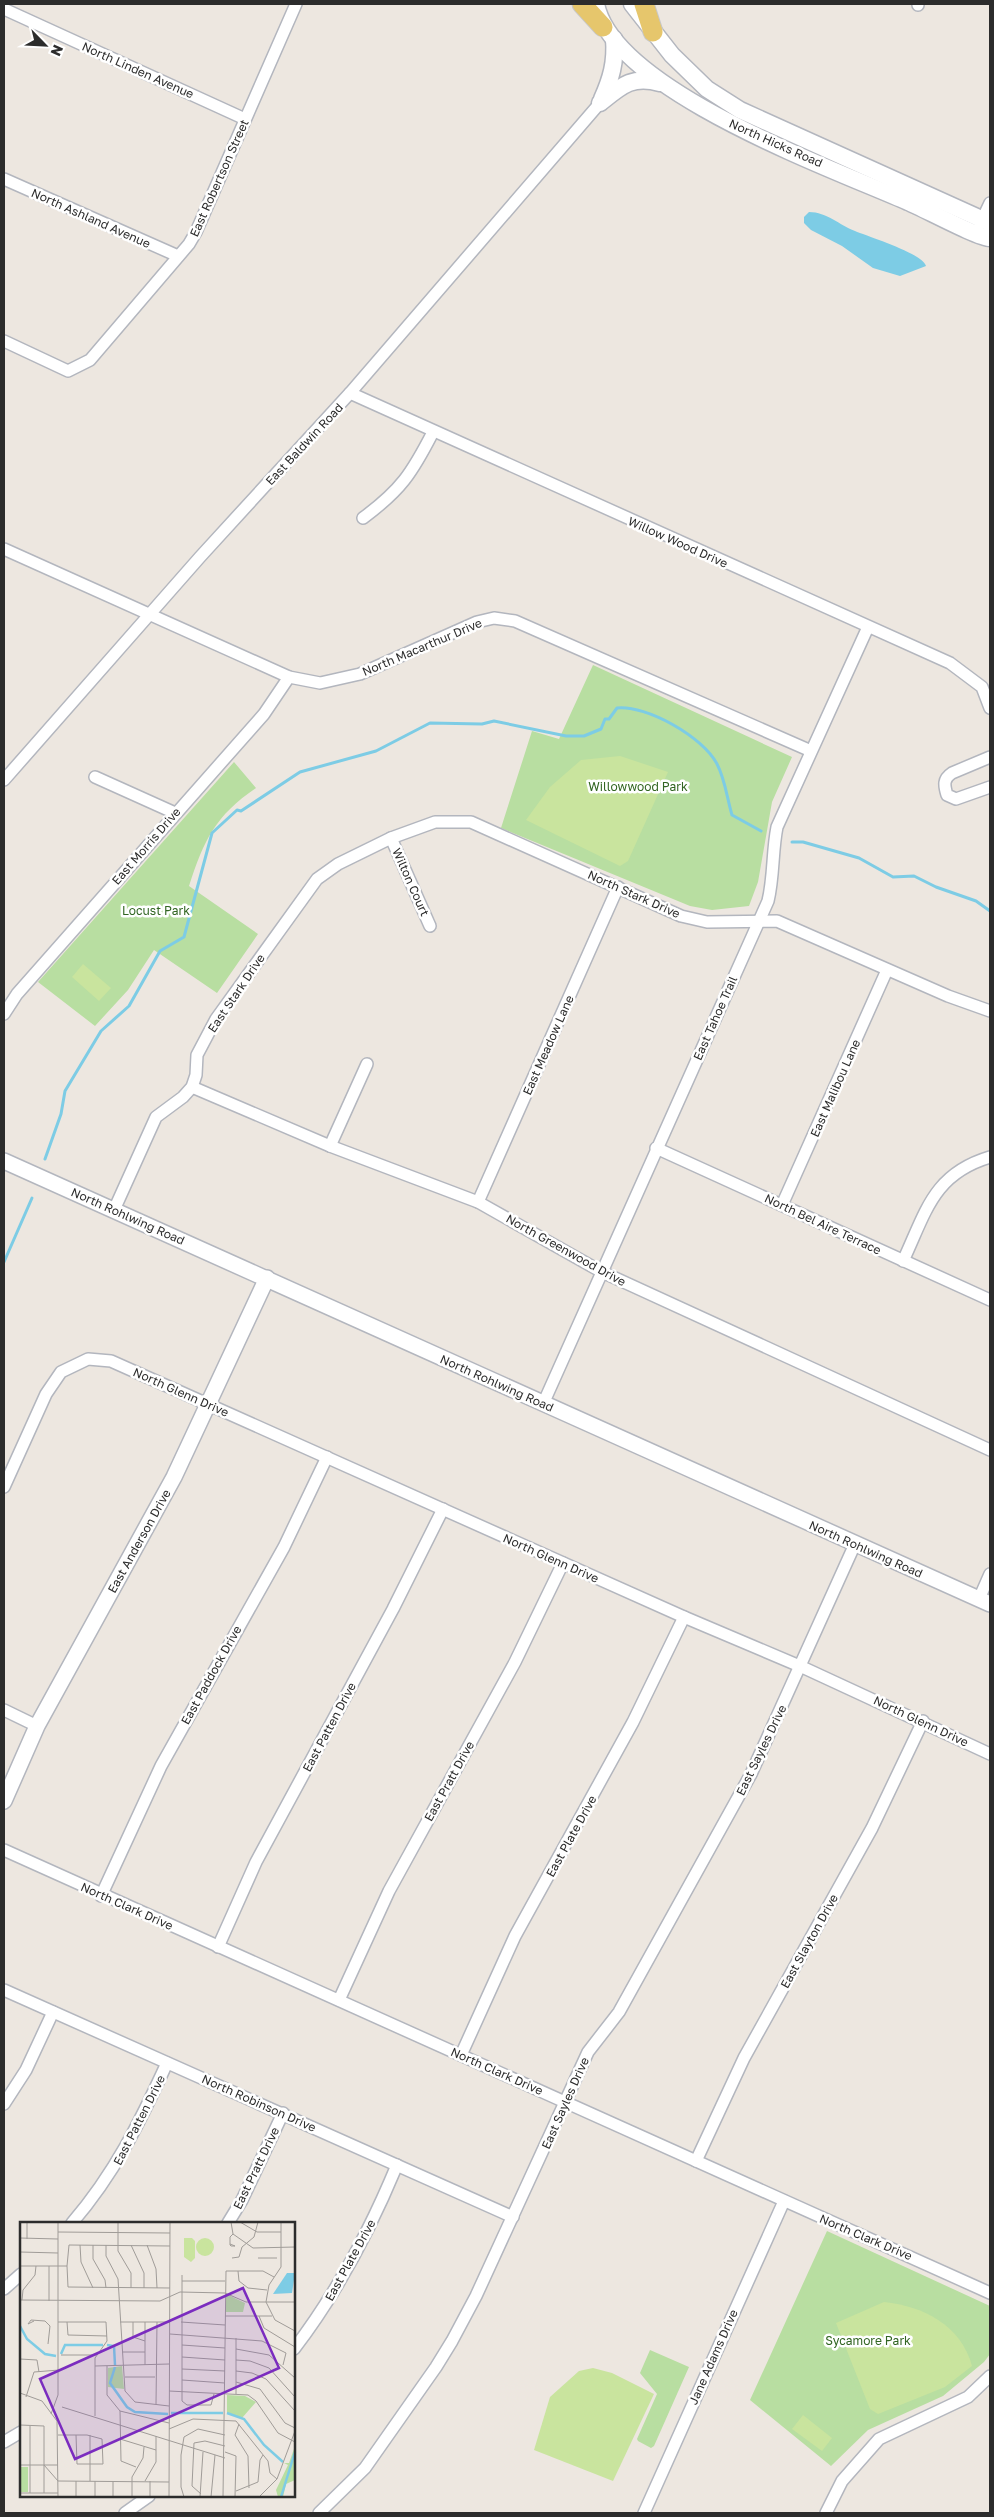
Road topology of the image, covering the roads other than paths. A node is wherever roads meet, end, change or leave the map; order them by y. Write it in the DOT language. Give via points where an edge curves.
graph roads {
  1 [pos="296,4"];
  2 [pos="582,4"];
  3 [pos="596,4"];
  4 [pos="632,4"];
  5 [pos="644,4"];
  6 [pos="4,9"];
  7 [pos="653,32"];
  8 [pos="609,33"];
  9 [pos="663,84"];
  10 [pos="600,103"];
  11 [pos="245,119"];
  12 [pos="754,134"];
  13 [pos="793,134"];
  14 [pos="4,179"];
  15 [pos="990,204"];
  16 [pos="986,231"];
  17 [pos="178,256"];
  18 [pos="4,341"];
  19 [pos="350,394"];
  20 [pos="433,432"];
  21 [pos="364,518"];
  22 [pos="4,549"];
  23 [pos="149,615"];
  24 [pos="868,627"];
  25 [pos="289,677"];
  26 [pos="986,683"];
  27 [pos="990,708"];
  28 [pos="811,751"];
  29 [pos="990,757"];
  30 [pos="95,777"];
  31 [pos="4,780"];
  32 [pos="990,787"];
  33 [pos="175,813"];
  34 [pos="391,838"];
  35 [pos="618,887"];
  36 [pos="759,921"];
  37 [pos="430,926"];
  38 [pos="887,970"];
  39 [pos="990,1010"];
  40 [pos="4,1014"];
  41 [pos="367,1064"];
  42 [pos="192,1087"];
  43 [pos="330,1146"];
  44 [pos="656,1148"];
  45 [pos="990,1157"];
  46 [pos="4,1161"];
  47 [pos="478,1202"];
  48 [pos="782,1205"];
  49 [pos="114,1210"];
  50 [pos="903,1261"];
  51 [pos="602,1272"];
  52 [pos="267,1278"];
  53 [pos="990,1300"];
  54 [pos="208,1404"];
  55 [pos="543,1404"];
  56 [pos="990,1450"];
  57 [pos="327,1457"];
  58 [pos="4,1487"];
  59 [pos="443,1510"];
  60 [pos="855,1544"];
  61 [pos="563,1563"];
  62 [pos="990,1574"];
  63 [pos="984,1602"];
  64 [pos="684,1617"];
  65 [pos="802,1666"];
  66 [pos="4,1710"];
  67 [pos="923,1721"];
  68 [pos="37,1726"];
  69 [pos="990,1754"];
  70 [pos="4,1801"];
  71 [pos="4,1850"];
  72 [pos="101,1896"];
  73 [pos="218,1947"];
  74 [pos="4,1990"];
  75 [pos="339,2000"];
  76 [pos="53,2012"];
  77 [pos="461,2055"];
  78 [pos="167,2063"];
  79 [pos="566,2102"];
  80 [pos="4,2104"];
  81 [pos="283,2113"];
  82 [pos="696,2161"];
  83 [pos="397,2165"];
  84 [pos="784,2201"];
  85 [pos="513,2217"];
  86 [pos="73,2222"];
  87 [pos="229,2222"];
  88 [pos="20,2275"];
  89 [pos="4,2289"];
  90 [pos="990,2293"];
  91 [pos="295,2347"];
  92 [pos="990,2376"];
  93 [pos="20,2433"];
  94 [pos="4,2442"];
  95 [pos="148,2497"];
  96 [pos="125,2513"];
  97 [pos="319,2513"];
  98 [pos="644,2513"];
  99 [pos="826,2513"];
  1 -- 11 [label="street, East Robertson Street"];
  2 -- 8 [label="main road"];
  3 -- 8 [label="main road, North Hicks Road"];
  4 -- 7 [label="main road, North Hicks Road"];
  5 -- 7 [label="main road"];
  6 -- 11 [label="street, North Linden Avenue"];
  7 -- 13 [label="main road, North Hicks Road" via="707,89 740,110"];
  8 -- 9 [label="main road, North Hicks Road" via="629,56"];
  8 -- 10 [label="main road" via="614,66"];
  9 -- 10 [label="main road" via="646,79 632,81"];
  9 -- 12 [label="main road, North Hicks Road" via="712,115"];
  10 -- 19 [label="street, East Baldwin Road"];
  11 -- 17 [label="street, East Robertson Street" via="196,232"];
  12 -- 13 [label="main road" via="761,130"];
  12 -- 16 [label="main road, North Hicks Road"];
  13 -- 16 [label="main road, North Hicks Road"];
  14 -- 17 [label="street, North Ashland Avenue"];
  15 -- 16 [label="street"];
  17 -- 18 [label="street, East Robertson Street" via="90,360 68,371"];
  19 -- 20 [label="street, Willow Wood Drive"];
  19 -- 23 [label="street, East Baldwin Road"];
  20 -- 21 [label="street" via="414,470 388,499"];
  20 -- 24 [label="street, Willow Wood Drive"];
  22 -- 23 [label="street, North Macarthur Drive"];
  23 -- 25 [label="street, North Macarthur Drive"];
  23 -- 31 [label="street, East Baldwin Road"];
  24 -- 26 [label="street, Willow Wood Drive" via="950,662"];
  24 -- 28 [label="street, East Tahoe Trail"];
  25 -- 28 [label="street, North Macarthur Drive" via="320,683 360,674 477,622 494,618 524,624"];
  25 -- 33 [label="street, East Morris Drive" via="264,714"];
  26 -- 27 [label="street, Willow Wood Drive"];
  28 -- 36 [label="street, East Tahoe Trail" via="777,827 772,887"];
  29 -- 32 [label="street" via="952,773 944,785 948,795 956,799"];
  30 -- 33 [label="street"];
  33 -- 40 [label="street, East Morris Drive" via="17,994"];
  34 -- 35 [label="street, North Stark Drive" via="435,822 471,822"];
  34 -- 37 [label="street, Wilton Court"];
  34 -- 42 [label="street, East Stark Drive" via="338,864 317,879 216,1019 197,1055"];
  35 -- 36 [label="street, North Stark Drive" via="681,916 707,922"];
  35 -- 47 [label="street, East Meadow Lane"];
  36 -- 38 [label="street, North Stark Drive" via="777,921"];
  36 -- 44 [label="street, East Tahoe Trail"];
  38 -- 39 [label="street, North Stark Drive"];
  38 -- 48 [label="street, East Malibou Lane"];
  41 -- 43 [label="street"];
  42 -- 43 [label="street, North Greenwood Drive"];
  42 -- 49 [label="street" via="156,1117"];
  43 -- 47 [label="street, North Greenwood Drive"];
  44 -- 48 [label="street, North Bel Aire Terrace"];
  44 -- 51 [label="street, East Tahoe Trail"];
  45 -- 50 [label="street" via="956,1171 936,1191"];
  46 -- 49 [label="street, North Rohlwing Road"];
  47 -- 51 [label="street, North Greenwood Drive"];
  48 -- 50 [label="street, North Bel Aire Terrace"];
  49 -- 52 [label="street, North Rohlwing Road"];
  50 -- 53 [label="street, North Bel Aire Terrace"];
  51 -- 55 [label="street, East Tahoe Trail"];
  51 -- 56 [label="street, North Greenwood Drive"];
  52 -- 54 [label="street, East Anderson Drive"];
  52 -- 55 [label="street, North Rohlwing Road"];
  54 -- 57 [label="street, North Glenn Drive"];
  54 -- 58 [label="street, North Glenn Drive" via="111,1361 88,1358 61,1372 46,1394"];
  54 -- 68 [label="street, East Anderson Drive" via="174,1478"];
  55 -- 60 [label="street, North Rohlwing Road"];
  57 -- 59 [label="street, North Glenn Drive"];
  57 -- 72 [label="street, East Paddock Drive" via="284,1547 161,1766"];
  59 -- 61 [label="street, North Glenn Drive"];
  59 -- 73 [label="street, East Patten Drive" via="256,1862"];
  60 -- 63 [label="street, North Rohlwing Road"];
  60 -- 65 [label="street, East Sayles Drive"];
  61 -- 64 [label="street, North Glenn Drive"];
  61 -- 75 [label="street, East Pratt Drive" via="515,1662 389,1891"];
  62 -- 63 [label="street"];
  64 -- 65 [label="street, North Glenn Drive"];
  64 -- 77 [label="street, East Plate Drive" via="633,1722 515,1936"];
  65 -- 67 [label="street, North Glenn Drive"];
  65 -- 79 [label="street, East Sayles Drive" via="752,1774 620,2012 588,2052"];
  66 -- 68 [label="street"];
  67 -- 69 [label="street, North Glenn Drive"];
  67 -- 82 [label="street, East Slayton Drive" via="872,1828 744,2058"];
  68 -- 70 [label="street, East Anderson Drive"];
  71 -- 72 [label="street, North Clark Drive"];
  72 -- 73 [label="street, North Clark Drive"];
  73 -- 75 [label="street, North Clark Drive"];
  74 -- 76 [label="street, North Robinson Drive"];
  75 -- 77 [label="street, North Clark Drive"];
  76 -- 78 [label="street, North Robinson Drive"];
  76 -- 80 [label="street" via="26,2070"];
  77 -- 79 [label="street, North Clark Drive"];
  78 -- 81 [label="street, North Robinson Drive"];
  78 -- 86 [label="street, East Patten Drive" via="125,2151"];
  79 -- 82 [label="street, North Clark Drive"];
  79 -- 85 [label="street, East Sayles Drive"];
  81 -- 83 [label="street, North Robinson Drive"];
  81 -- 87 [label="street, East Pratt Drive"];
  82 -- 84 [label="street, North Clark Drive"];
  83 -- 85 [label="street, North Robinson Drive"];
  83 -- 91 [label="street, East Plate Drive" via="345,2272"];
  84 -- 90 [label="street, North Clark Drive"];
  84 -- 98 [label="street, Jane Adams Drive"];
  85 -- 97 [label="street, East Sayles Drive" via="476,2296 436,2367 365,2468"];
  88 -- 89 [label="street"];
  92 -- 99 [label="street" via="968,2397 879,2439 842,2481"];
  93 -- 94 [label="street"];
  95 -- 96 [label="street"];
}
